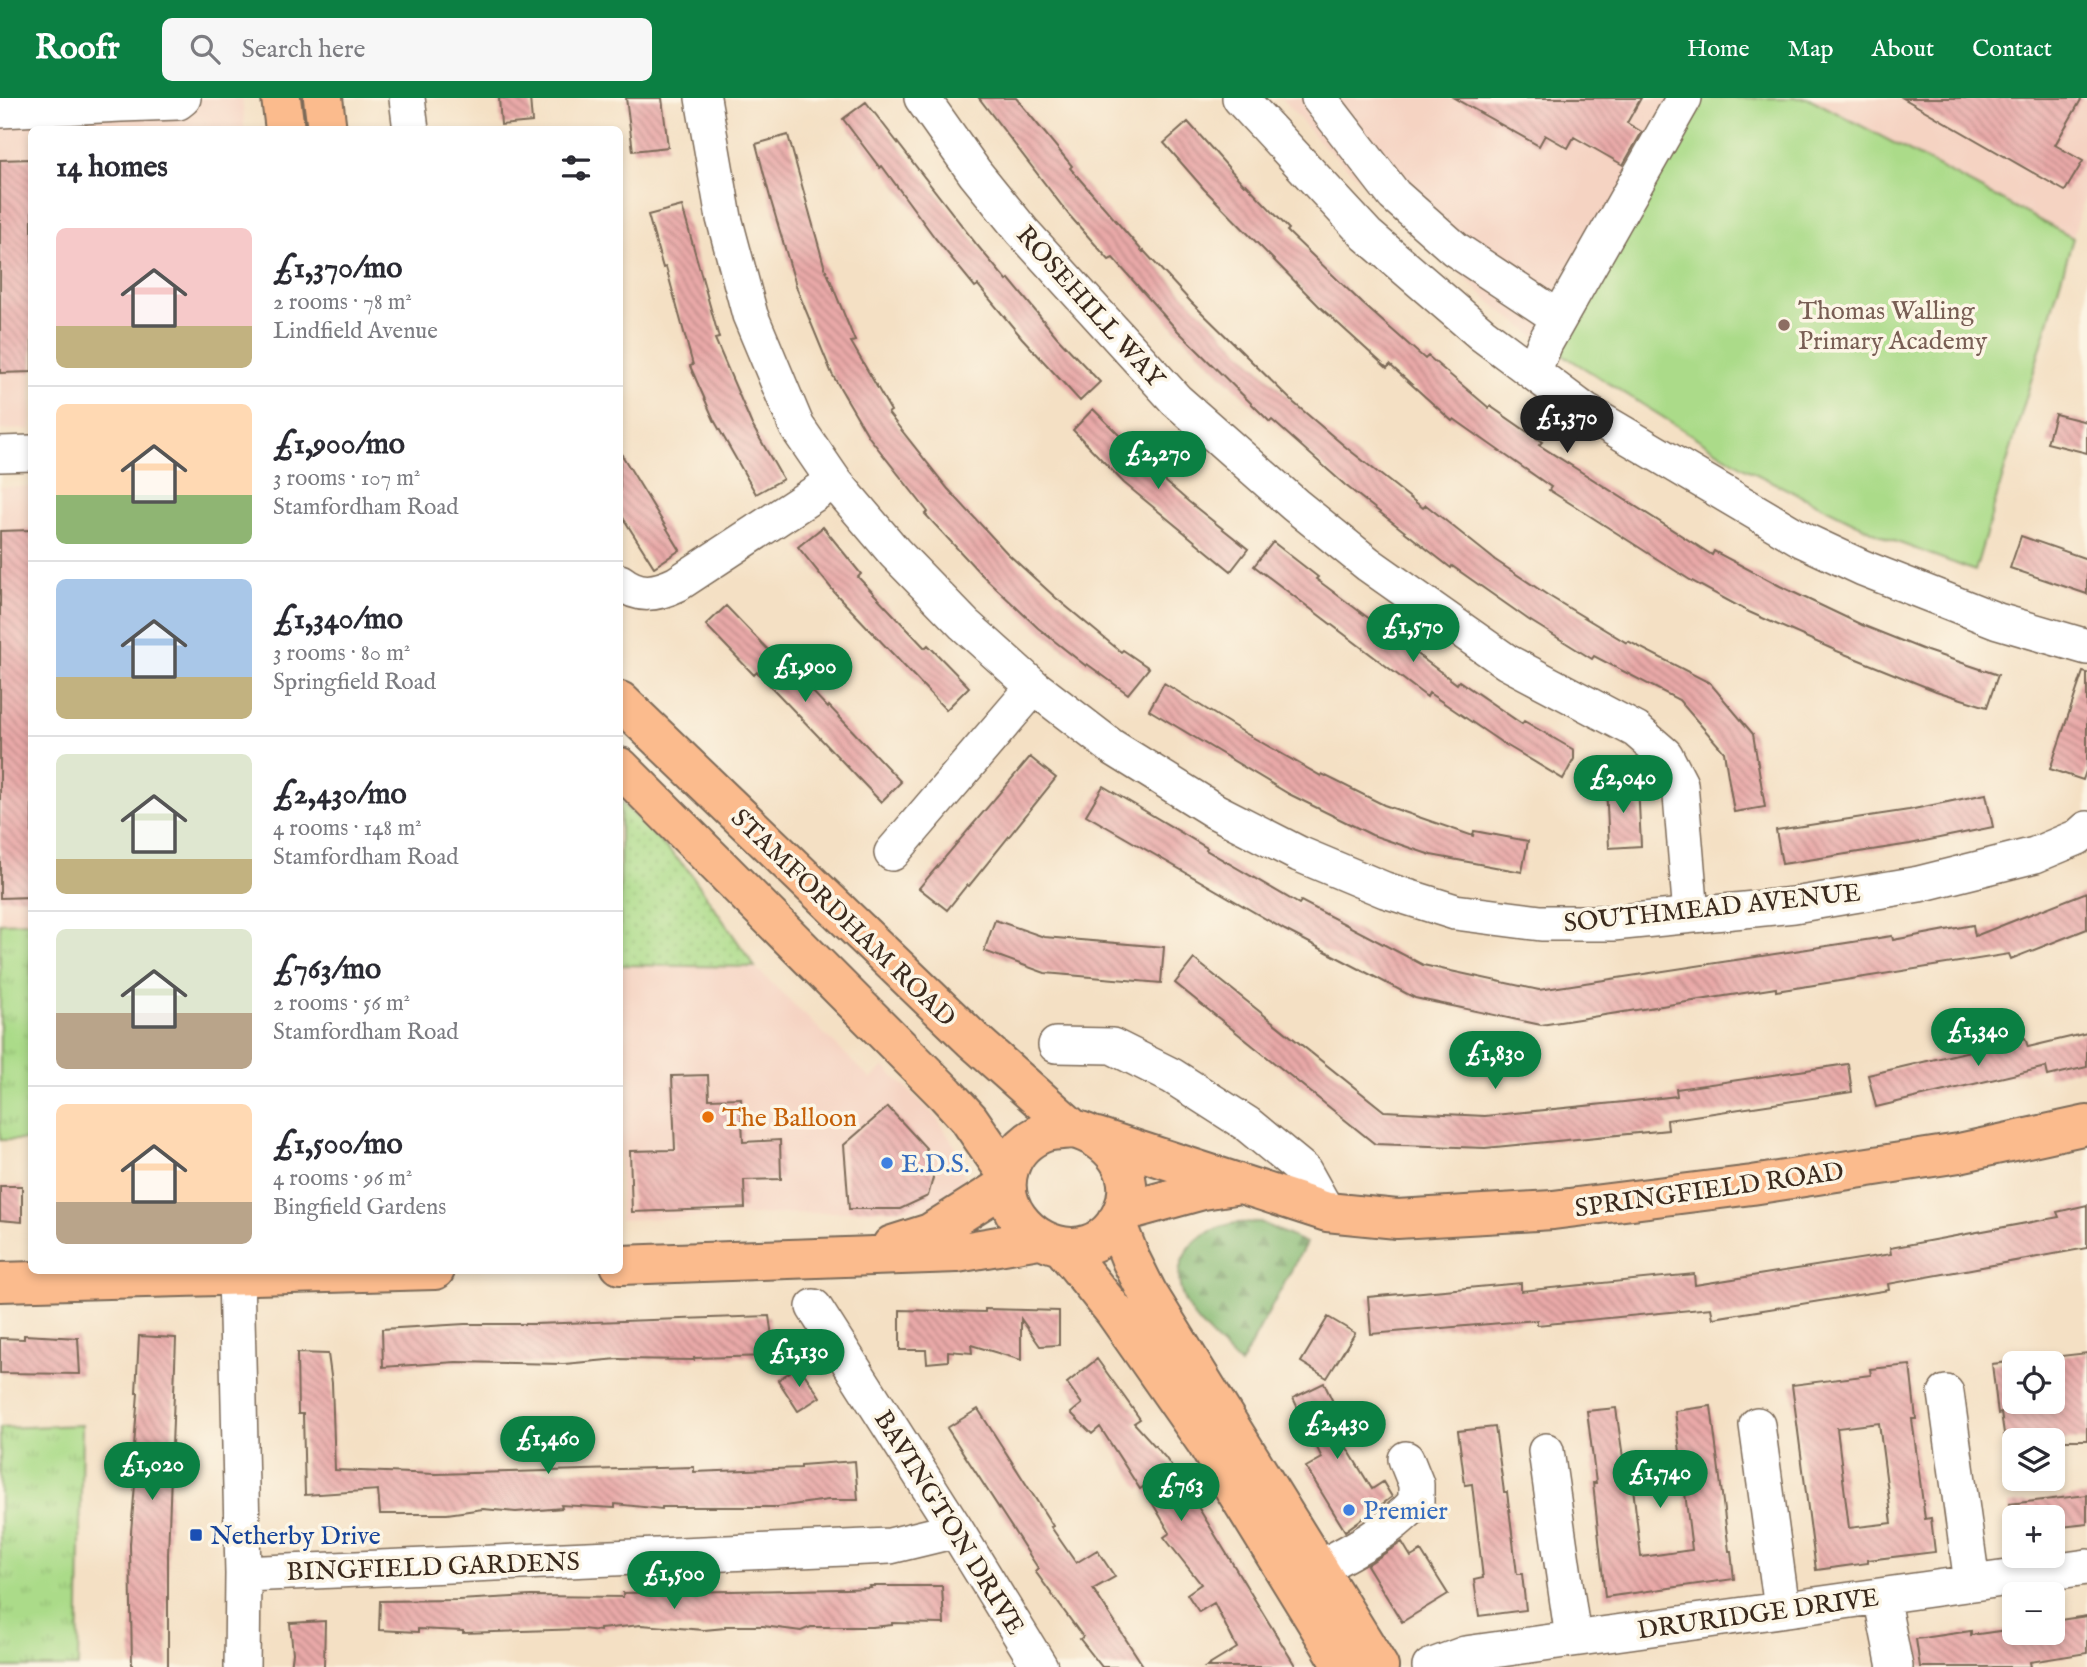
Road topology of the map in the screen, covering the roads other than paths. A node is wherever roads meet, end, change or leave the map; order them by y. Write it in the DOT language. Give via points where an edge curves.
graph roads {
  1 [pos="183,98"];
  2 [pos="281,98"];
  3 [pos="323,98"];
  4 [pos="407,98"];
  5 [pos="703,98"];
  6 [pos="922,98"];
  7 [pos="1240,98"];
  8 [pos="1684,98"];
  9 [pos="121,101"];
  10 [pos="0,110"];
  11 [pos="1328,111"];
  12 [pos="284,126"];
  13 [pos="326,126"];
  14 [pos="410,126"];
  15 [pos="1296,160"];
  16 [pos="1510,286"];
  17 [pos="1559,318"];
  18 [pos="1482,334"];
  19 [pos="1532,372"];
  20 [pos="28,453"];
  21 [pos="0,454"];
  22 [pos="834,481"];
  23 [pos="623,584"];
  24 [pos="2087,647"];
  25 [pos="1034,687"];
  26 [pos="623,704"];
  27 [pos="623,770"];
  28 [pos="2087,829"];
  29 [pos="892,853"];
  30 [pos="1691,915"];
  31 [pos="1056,1045"];
  32 [pos="2087,1125"];
  33 [pos="1085,1133"];
  34 [pos="1006,1180"];
  35 [pos="1240,1185"];
  36 [pos="1327,1212"];
  37 [pos="1119,1217"];
  38 [pos="1051,1243"];
  39 [pos="863,1255"];
  40 [pos="623,1265"];
  41 [pos="236,1274"];
  42 [pos="0,1282"];
  43 [pos="814,1307"];
  44 [pos="1946,1394"];
  45 [pos="1757,1425"];
  46 [pos="1546,1451"];
  47 [pos="1406,1459"];
  48 [pos="956,1530"];
  49 [pos="2087,1567"];
  50 [pos="1319,1568"];
  51 [pos="243,1574"];
  52 [pos="1972,1583"];
  53 [pos="1881,1596"];
  54 [pos="1782,1609"];
  55 [pos="1573,1639"];
  56 [pos="242,1667"];
  57 [pos="1041,1667"];
  58 [pos="1344,1667"];
  59 [pos="1379,1667"];
  60 [pos="1430,1667"];
  61 [pos="1895,1667"];
  1 -- 9 [label="street" via="178,102"];
  2 -- 12 [label="main road"];
  3 -- 13 [label="main road"];
  4 -- 14 [label="street"];
  5 -- 22 [label="street, SOUTHMEAD AVENUE" via="724,218 750,315 797,427"];
  6 -- 30 [label="street, ROSEHILL WAY" via="1031,241 1176,400 1235,453 1368,564 1507,662 1636,730 1665,755 1681,784"];
  7 -- 15 [label="street"];
  8 -- 17 [label="street"];
  9 -- 10 [label="street"];
  11 -- 15 [label="street" via="1317,139"];
  11 -- 16 [label="street" via="1394,195 1455,249"];
  15 -- 18 [label="street" via="1367,235"];
  16 -- 17 [label="street"];
  16 -- 18 [label="street"];
  17 -- 19 [label="street"];
  18 -- 19 [label="street"];
  19 -- 24 [label="street" via="1585,411 1803,540 1998,621"];
  20 -- 21 [label="street"];
  22 -- 23 [label="street" via="677,584 659,592 639,593"];
  22 -- 25 [label="street, SOUTHMEAD AVENUE" via="895,553"];
  25 -- 29 [label="street"];
  25 -- 30 [label="street, SOUTHMEAD AVENUE" via="1112,747 1215,811 1299,854 1385,890 1455,912 1541,923 1613,923"];
  26 -- 33 [label="main road, STAMFORDHAM ROAD" via="973,1040"];
  27 -- 34 [label="main road, STAMFORDHAM ROAD" via="946,1094 969,1119"];
  28 -- 30 [label="street, SOUTHMEAD AVENUE" via="2035,855 1919,884 1794,905"];
  31 -- 36 [label="street" via="1112,1046 1172,1076 1247,1124 1304,1171"];
  32 -- 36 [label="main road, SPRINGFIELD ROAD" via="1959,1153 1553,1210 1397,1219"];
  33 -- 34 [label="main road" via="1048,1132 1035,1137 1016,1154"];
  33 -- 35 [label="main road, SPRINGFIELD ROAD"];
  33 -- 37 [label="main road" via="1116,1155 1123,1168 1127,1182"];
  34 -- 38 [label="main road" via="1016,1215"];
  34 -- 39 [label="main road" via="930,1233"];
  35 -- 36 [label="main road, SPRINGFIELD ROAD"];
  35 -- 37 [label="main road, SPRINGFIELD ROAD" via="1203,1190"];
  37 -- 38 [label="main road" via="1093,1242"];
  37 -- 50 [label="main road" via="1130,1260 1147,1292"];
  38 -- 39 [label="main road" via="957,1253"];
  38 -- 58 [label="main road" via="1114,1311 1205,1441"];
  39 -- 40 [label="main road"];
  41 -- 42 [label="main road"];
  41 -- 51 [label="street"];
  43 -- 48 [label="street, BAVINGTON DRIVE"];
  44 -- 52 [label="street"];
  45 -- 54 [label="street"];
  46 -- 55 [label="street"];
  47 -- 50 [label="street" via="1416,1484 1416,1502 1404,1516 1358,1548"];
  48 -- 51 [label="street, BINGFIELD GARDENS" via="890,1546"];
  48 -- 57 [label="street, BAVINGTON DRIVE"];
  49 -- 52 [label="street, DRURIDGE DRIVE"];
  50 -- 59 [label="main road"];
  51 -- 56 [label="street"];
  52 -- 53 [label="street, DRURIDGE DRIVE"];
  53 -- 54 [label="street, DRURIDGE DRIVE"];
  53 -- 61 [label="street"];
  54 -- 55 [label="street, DRURIDGE DRIVE"];
  55 -- 60 [label="street, DRURIDGE DRIVE" via="1465,1654"];
}
